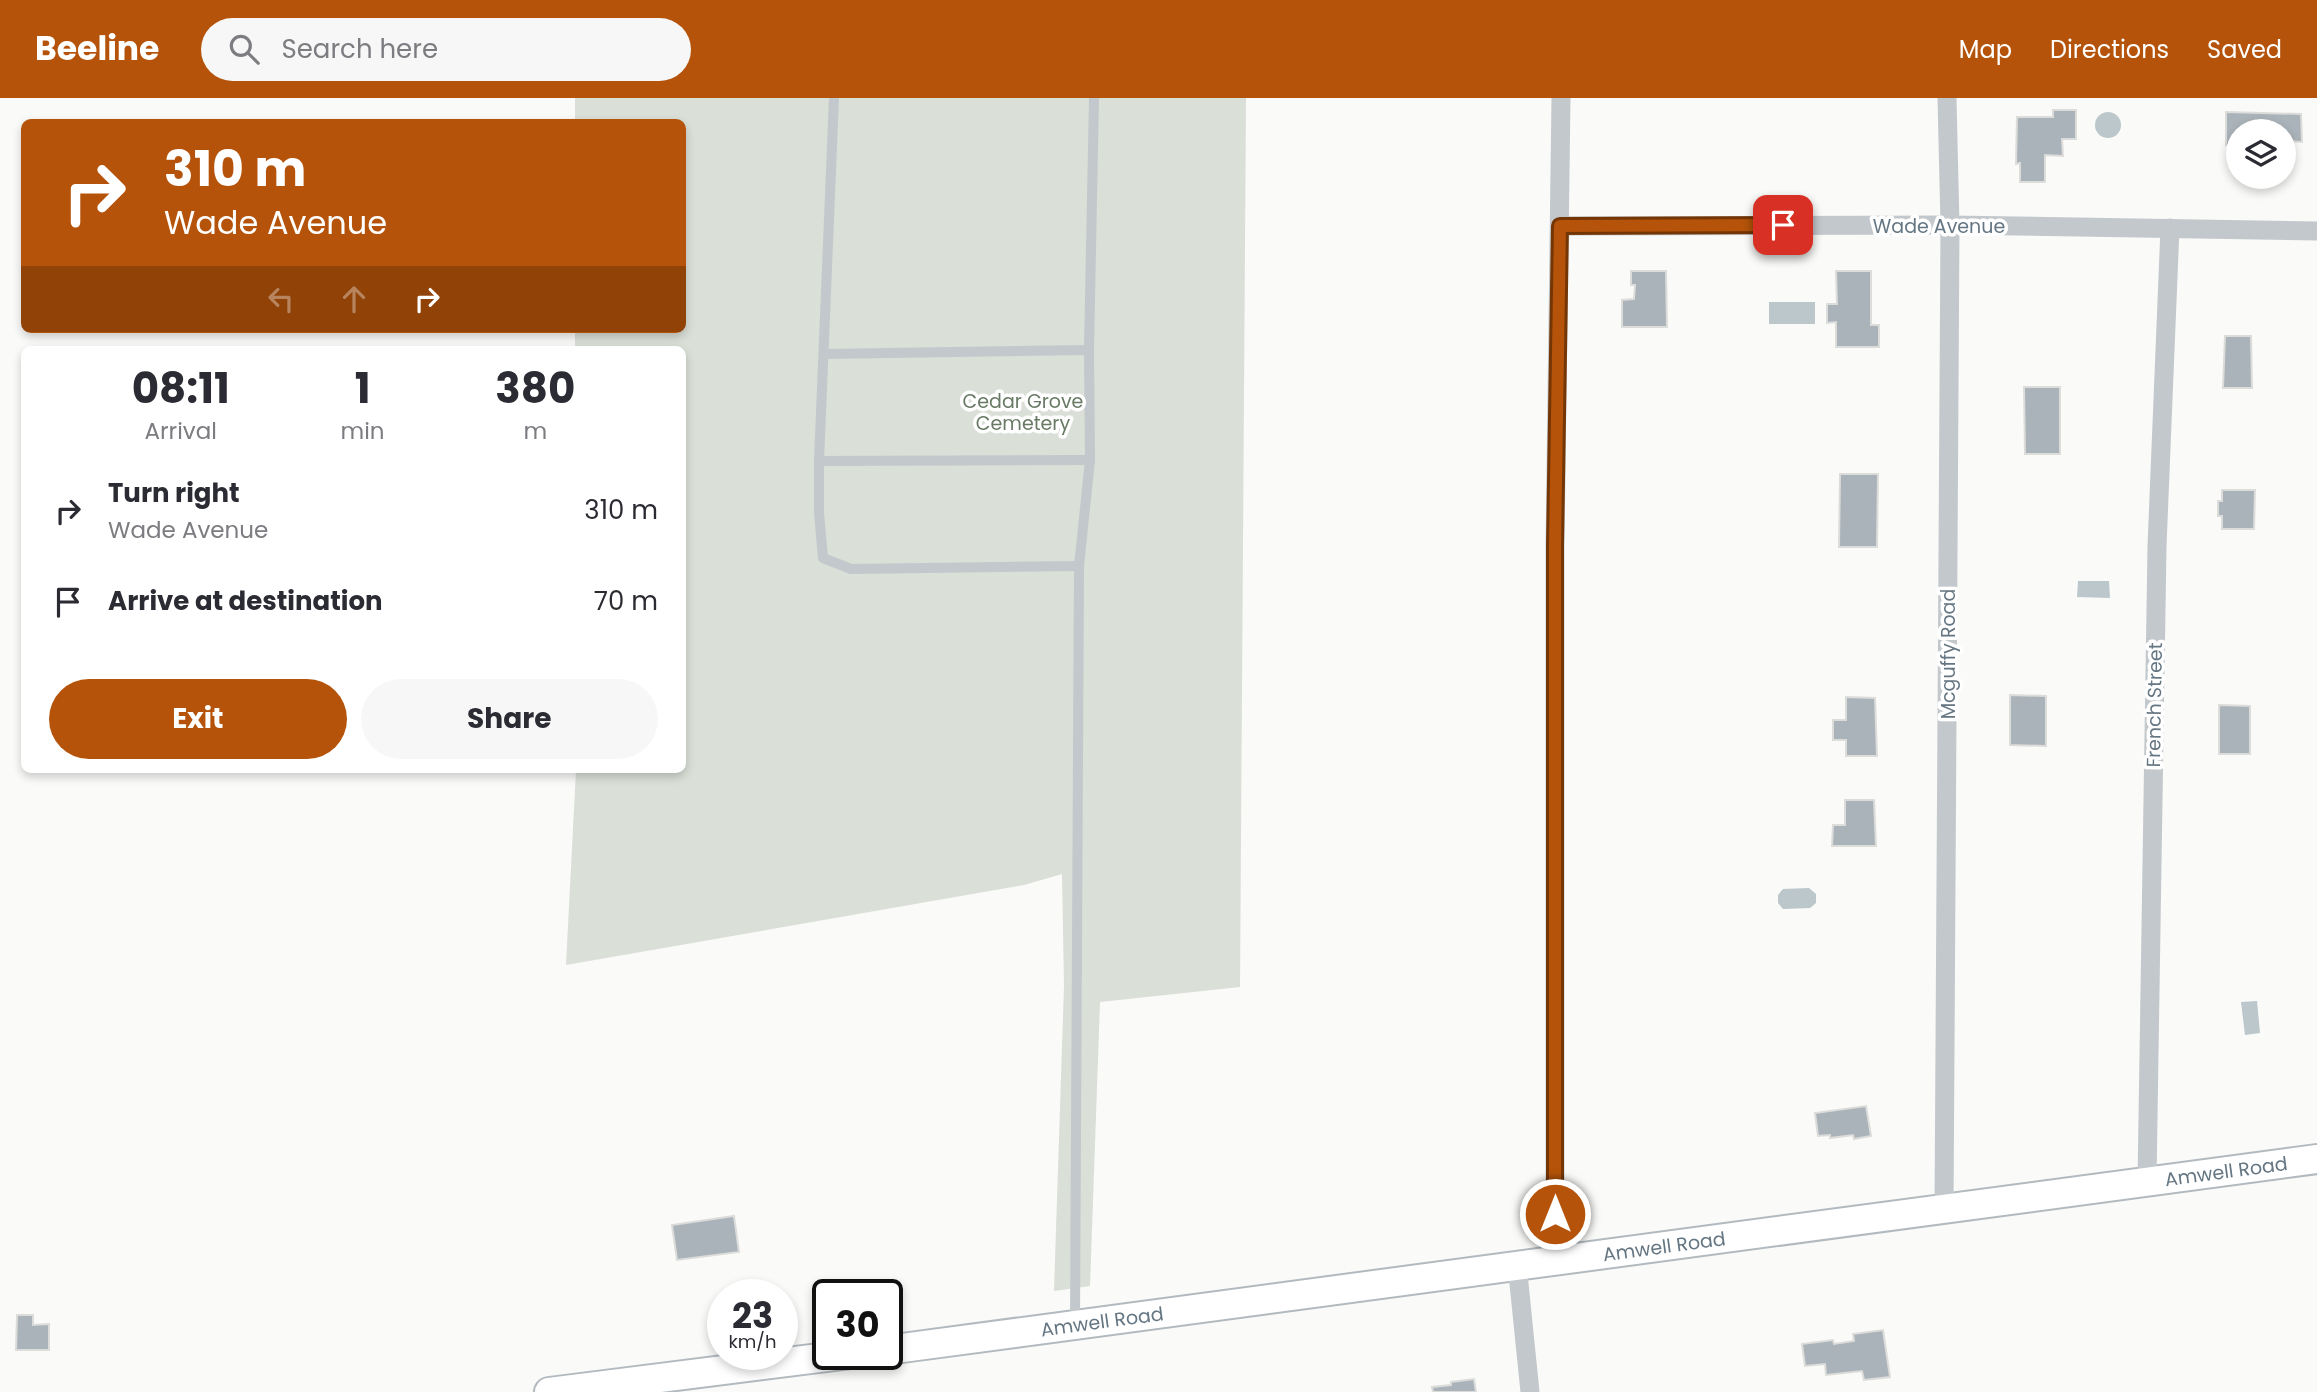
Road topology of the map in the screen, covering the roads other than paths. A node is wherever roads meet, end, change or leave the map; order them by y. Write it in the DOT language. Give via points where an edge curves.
graph roads {
  1 [pos="834,98"];
  2 [pos="1094,98"];
  3 [pos="1561,98"];
  4 [pos="1947,98"];
  5 [pos="1950,225"];
  6 [pos="1560,226"];
  7 [pos="2170,228"];
  8 [pos="2317,231"];
  9 [pos="1089,350"];
  10 [pos="824,354"];
  11 [pos="1090,460"];
  12 [pos="819,461"];
  13 [pos="1079,566"];
  14 [pos="2317,1159"];
  15 [pos="2147,1182"];
  16 [pos="1944,1210"];
  17 [pos="1559,1259"];
  18 [pos="1517,1264"];
  19 [pos="1075,1324"];
  20 [pos="903,1348"];
  21 [pos="812,1359"];
  22 [pos="550,1392"];
  23 [pos="1530,1392"];
  1 -- 10 [label="lane"];
  2 -- 9 [label="lane"];
  3 -- 6 [label="street"];
  4 -- 5 [label="street, Mcguffy Road"];
  5 -- 6 [label="street, Wade Avenue"];
  5 -- 7 [label="street, Wade Avenue"];
  5 -- 16 [label="street, Mcguffy Road"];
  6 -- 17 [label="street" via="1555,545 1555,1214"];
  7 -- 8 [label="street, Wade Avenue"];
  7 -- 15 [label="street, French Street" via="2157,546"];
  9 -- 10 [label="lane"];
  9 -- 11 [label="lane"];
  10 -- 12 [label="lane"];
  11 -- 12 [label="lane"];
  11 -- 13 [label="lane"];
  12 -- 13 [label="lane" via="823,558 851,569"];
  13 -- 19 [label="lane"];
  14 -- 15 [label="main road, Amwell Road"];
  15 -- 16 [label="main road, Amwell Road"];
  16 -- 17 [label="main road, Amwell Road"];
  17 -- 18 [label="main road, Amwell Road"];
  18 -- 19 [label="main road, Amwell Road"];
  18 -- 23 [label="street"];
  19 -- 20 [label="main road, Amwell Road"];
  21 -- 22 [label="main road"];
}
